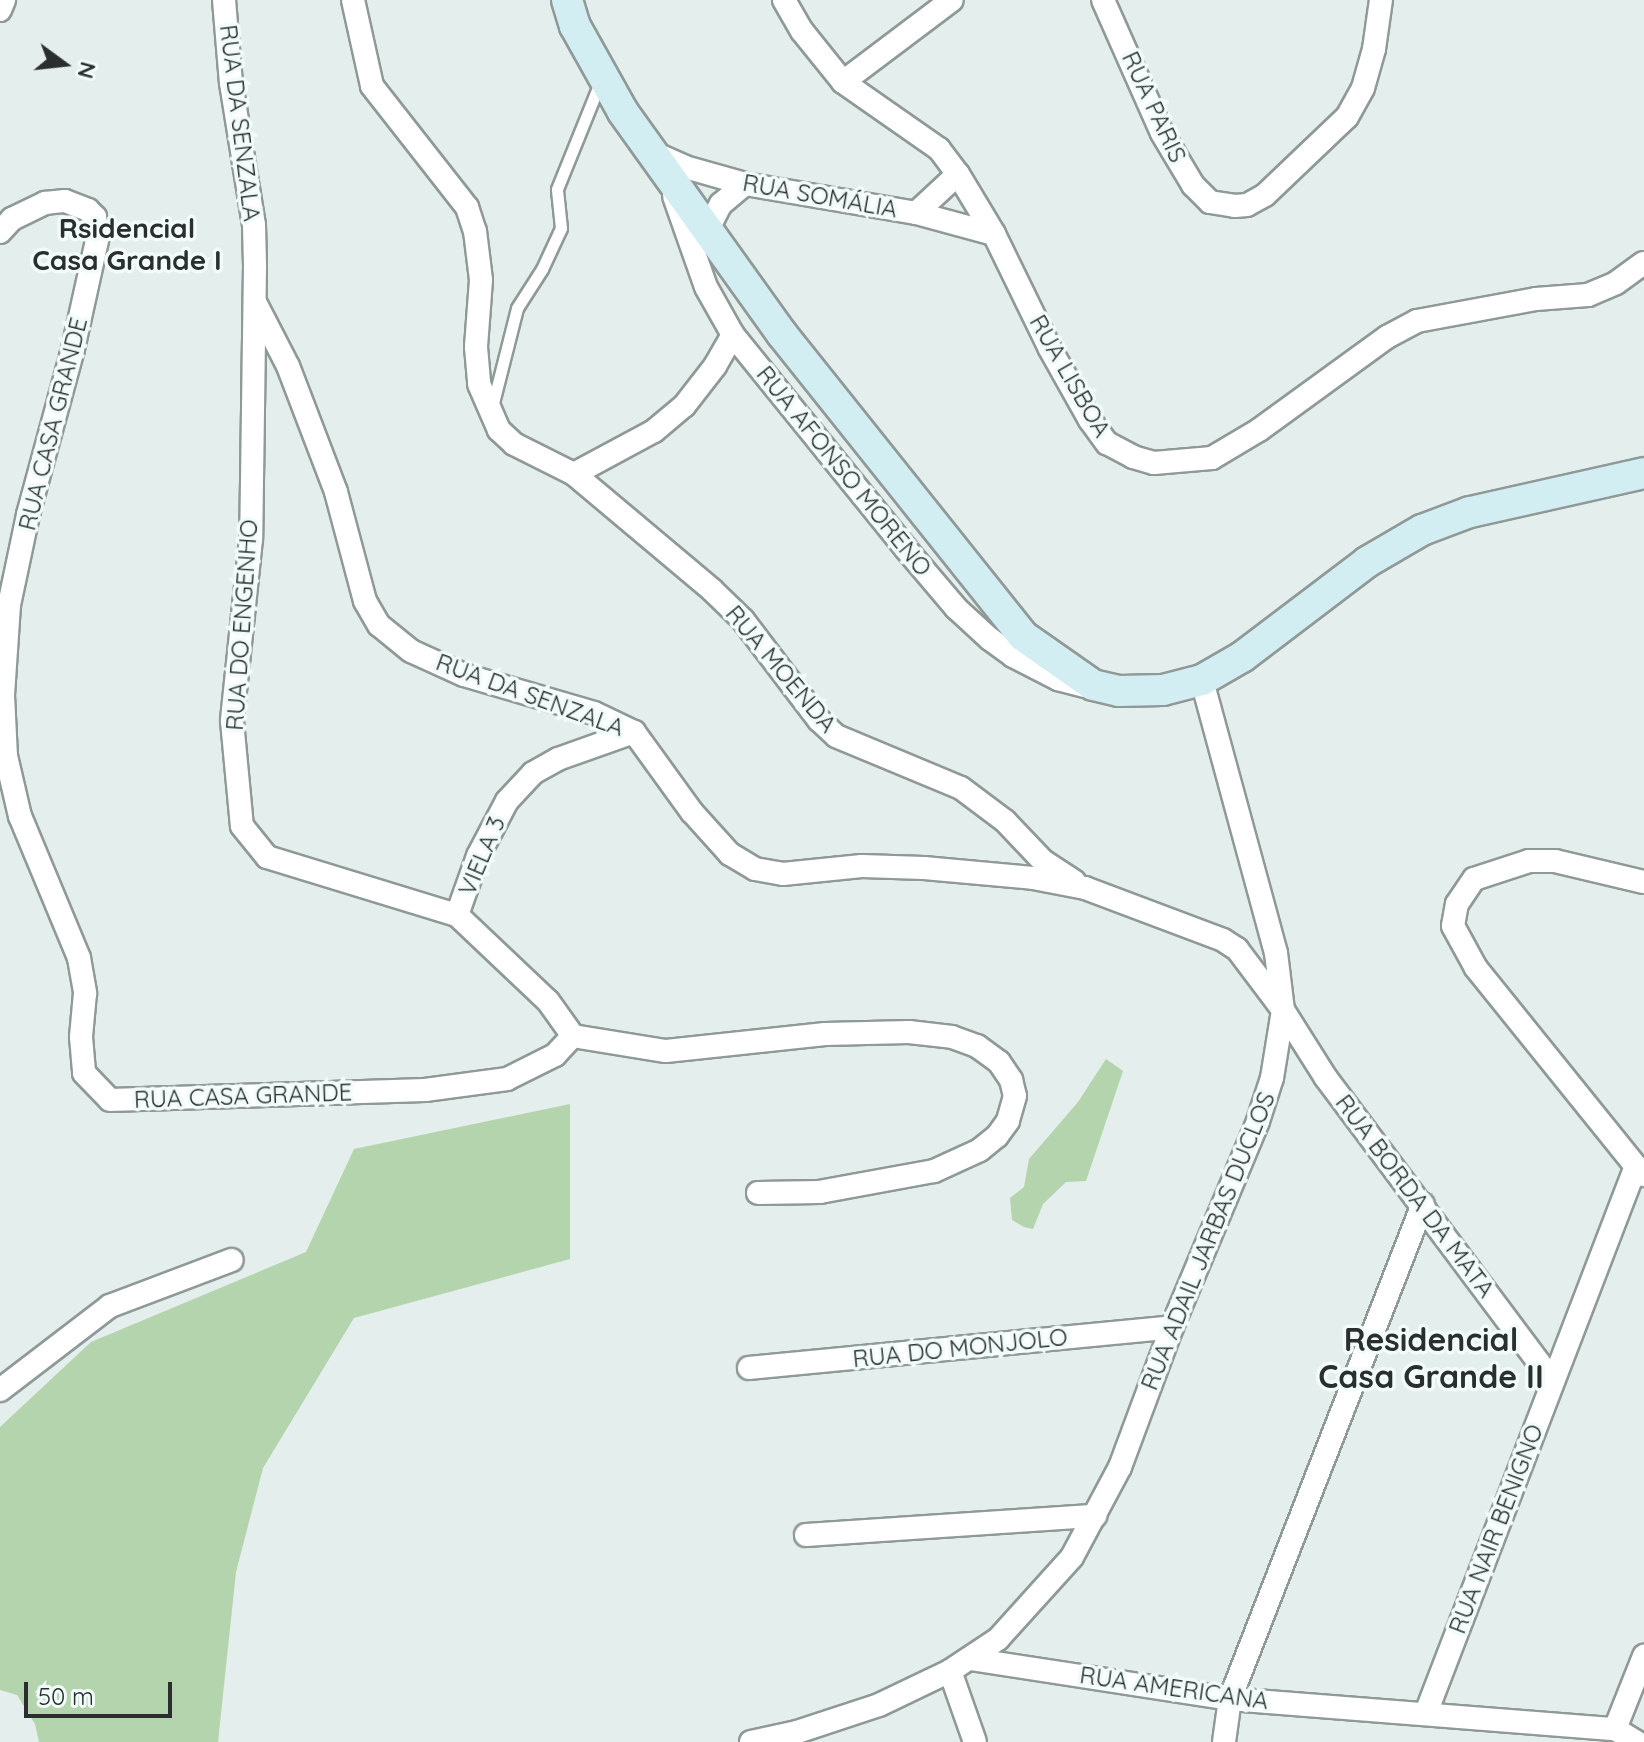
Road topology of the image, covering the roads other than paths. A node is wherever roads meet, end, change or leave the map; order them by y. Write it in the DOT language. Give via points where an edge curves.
graph roads {
  1 [pos="4,0"];
  2 [pos="224,0"];
  3 [pos="353,0"];
  4 [pos="567,0"];
  5 [pos="784,0"];
  6 [pos="952,0"];
  7 [pos="1103,0"];
  8 [pos="1381,0"];
  9 [pos="0,10"];
  10 [pos="603,76"];
  11 [pos="843,82"];
  12 [pos="649,151"];
  13 [pos="958,174"];
  14 [pos="667,175"];
  15 [pos="745,184"];
  16 [pos="916,213"];
  17 [pos="707,231"];
  18 [pos="0,232"];
  19 [pos="994,234"];
  20 [pos="1644,263"];
  21 [pos="256,304"];
  22 [pos="733,335"];
  23 [pos="490,413"];
  24 [pos="1644,473"];
  25 [pos="574,474"];
  26 [pos="1202,680"];
  27 [pos="1104,687"];
  28 [pos="634,732"];
  29 [pos="1644,882"];
  30 [pos="1085,888"];
  31 [pos="457,915"];
  32 [pos="1283,1010"];
  33 [pos="573,1036"];
  34 [pos="1640,1171"];
  35 [pos="758,1193"];
  36 [pos="1423,1204"];
  37 [pos="232,1260"];
  38 [pos="1172,1327"];
  39 [pos="749,1368"];
  40 [pos="1552,1380"];
  41 [pos="0,1390"];
  42 [pos="1095,1516"];
  43 [pos="806,1535"];
  44 [pos="1644,1656"];
  45 [pos="970,1659"];
  46 [pos="950,1671"];
  47 [pos="1230,1699"];
  48 [pos="1426,1713"];
  49 [pos="1615,1729"];
  50 [pos="751,1742"];
  51 [pos="975,1742"];
  52 [pos="1224,1742"];
  53 [pos="1637,1742"];
  1 -- 9 [label="street"];
  2 -- 21 [label="street, RUA DA SENZALA" via="231,83 254,225"];
  3 -- 23 [label="street" via="372,86 467,207 475,231 481,280 479,384"];
  4 -- 10 [label="main road, RUA AFONSO MORENO"];
  5 -- 11 [label="street, RUA LISBOA"];
  6 -- 11 [label="street"];
  7 -- 8 [label="street, RUA PARIS" via="1162,133 1193,185 1210,202 1235,206 1265,195 1347,117 1367,75"];
  10 -- 12 [label="main road, RUA AFONSO MORENO"];
  10 -- 23 [label="lane" via="557,189 561,228 517,308"];
  11 -- 13 [label="street, RUA LISBOA" via="939,149"];
  12 -- 14 [label="main road, RUA AFONSO MORENO"];
  12 -- 15 [label="street, RUA SOMÁLIA"];
  13 -- 16 [label="street"];
  13 -- 19 [label="street, RUA LISBOA"];
  14 -- 17 [label="main road, RUA AFONSO MORENO"];
  14 -- 22 [label="street, RUA AFONSO MORENO" via="706,287"];
  15 -- 16 [label="street, RUA SOMÁLIA"];
  15 -- 17 [label="street" via="721,204"];
  16 -- 19 [label="street, RUA SOMÁLIA"];
  17 -- 27 [label="main road, RUA AFONSO MORENO" via="782,334 1023,636 1054,661"];
  18 -- 33 [label="street, RUA CASA GRANDE" via="12,219 45,203 65,201 95,217 98,236 9,605 3,695 6,756 20,816 79,958 85,993 81,1061 90,1081 110,1100 425,1090 507,1079 555,1055"];
  19 -- 20 [label="street, RUA LISBOA" via="1090,420 1107,443 1154,463 1212,458 1417,321 1588,295"];
  21 -- 28 [label="street, RUA DA SENZALA" via="288,366 336,492 365,601 379,625 411,651 464,675 594,713"];
  21 -- 31 [label="street, RUA DO ENGENHO" via="251,539 232,721 242,826 267,857"];
  22 -- 25 [label="street" via="684,406 654,431"];
  22 -- 27 [label="street, RUA AFONSO MORENO" via="956,608 1013,656 1058,679"];
  23 -- 25 [label="street, RUA MOENDA" via="514,444"];
  24 -- 26 [label="main road, RUA AFONSO MORENO" via="1470,512 1422,530 1367,562 1242,657"];
  25 -- 30 [label="street, RUA MOENDA" via="743,620 836,736 961,788 1005,821 1043,861"];
  26 -- 27 [label="main road, RUA AFONSO MORENO" via="1163,690"];
  26 -- 32 [label="street, RUA ADAIL JARBAS DUCLOS" via="1276,953"];
  28 -- 30 [label="street, RUA DA SENZALA" via="692,812 730,854 755,869 783,874 862,866 924,868"];
  28 -- 31 [label="street, VIELA 3" via="533,773 492,825"];
  29 -- 34 [label="street" via="1555,861 1529,861 1474,879 1462,892 1453,926 1476,968"];
  30 -- 32 [label="street, RUA DA SENZALA" via="1223,940 1237,949"];
  31 -- 33 [label="street, RUA DO ENGENHO" via="548,1001"];
  32 -- 36 [label="street, RUA BORDA DA MATA" via="1326,1078"];
  32 -- 38 [label="street, RUA ADAIL JARBAS DUCLOS" via="1272,1078 1258,1121"];
  33 -- 35 [label="street" via="666,1051 825,1034 909,1032 977,1046 999,1062 1011,1080 1015,1096 997,1136 934,1171 820,1192"];
  34 -- 40 [label="street, RUA NAIR BENIGNO"];
  36 -- 40 [label="street, RUA BORDA DA MATA"];
  36 -- 47 [label="street"];
  37 -- 41 [label="street" via="110,1306"];
  38 -- 39 [label="street, RUA DO MONJOLO"];
  38 -- 42 [label="street, RUA ADAIL JARBAS DUCLOS" via="1120,1467"];
  40 -- 48 [label="street, RUA NAIR BENIGNO"];
  42 -- 43 [label="street"];
  42 -- 45 [label="street, RUA ADAIL JARBAS DUCLOS" via="1072,1557 1041,1594 998,1639"];
  44 -- 49 [label="street"];
  45 -- 46 [label="street"];
  45 -- 47 [label="street, RUA AMERICANA"];
  46 -- 50 [label="street" via="879,1705"];
  46 -- 51 [label="street"];
  47 -- 48 [label="street, RUA AMERICANA"];
  47 -- 52 [label="street"];
  48 -- 49 [label="street, RUA AMERICANA"];
  49 -- 53 [label="street"];
}
